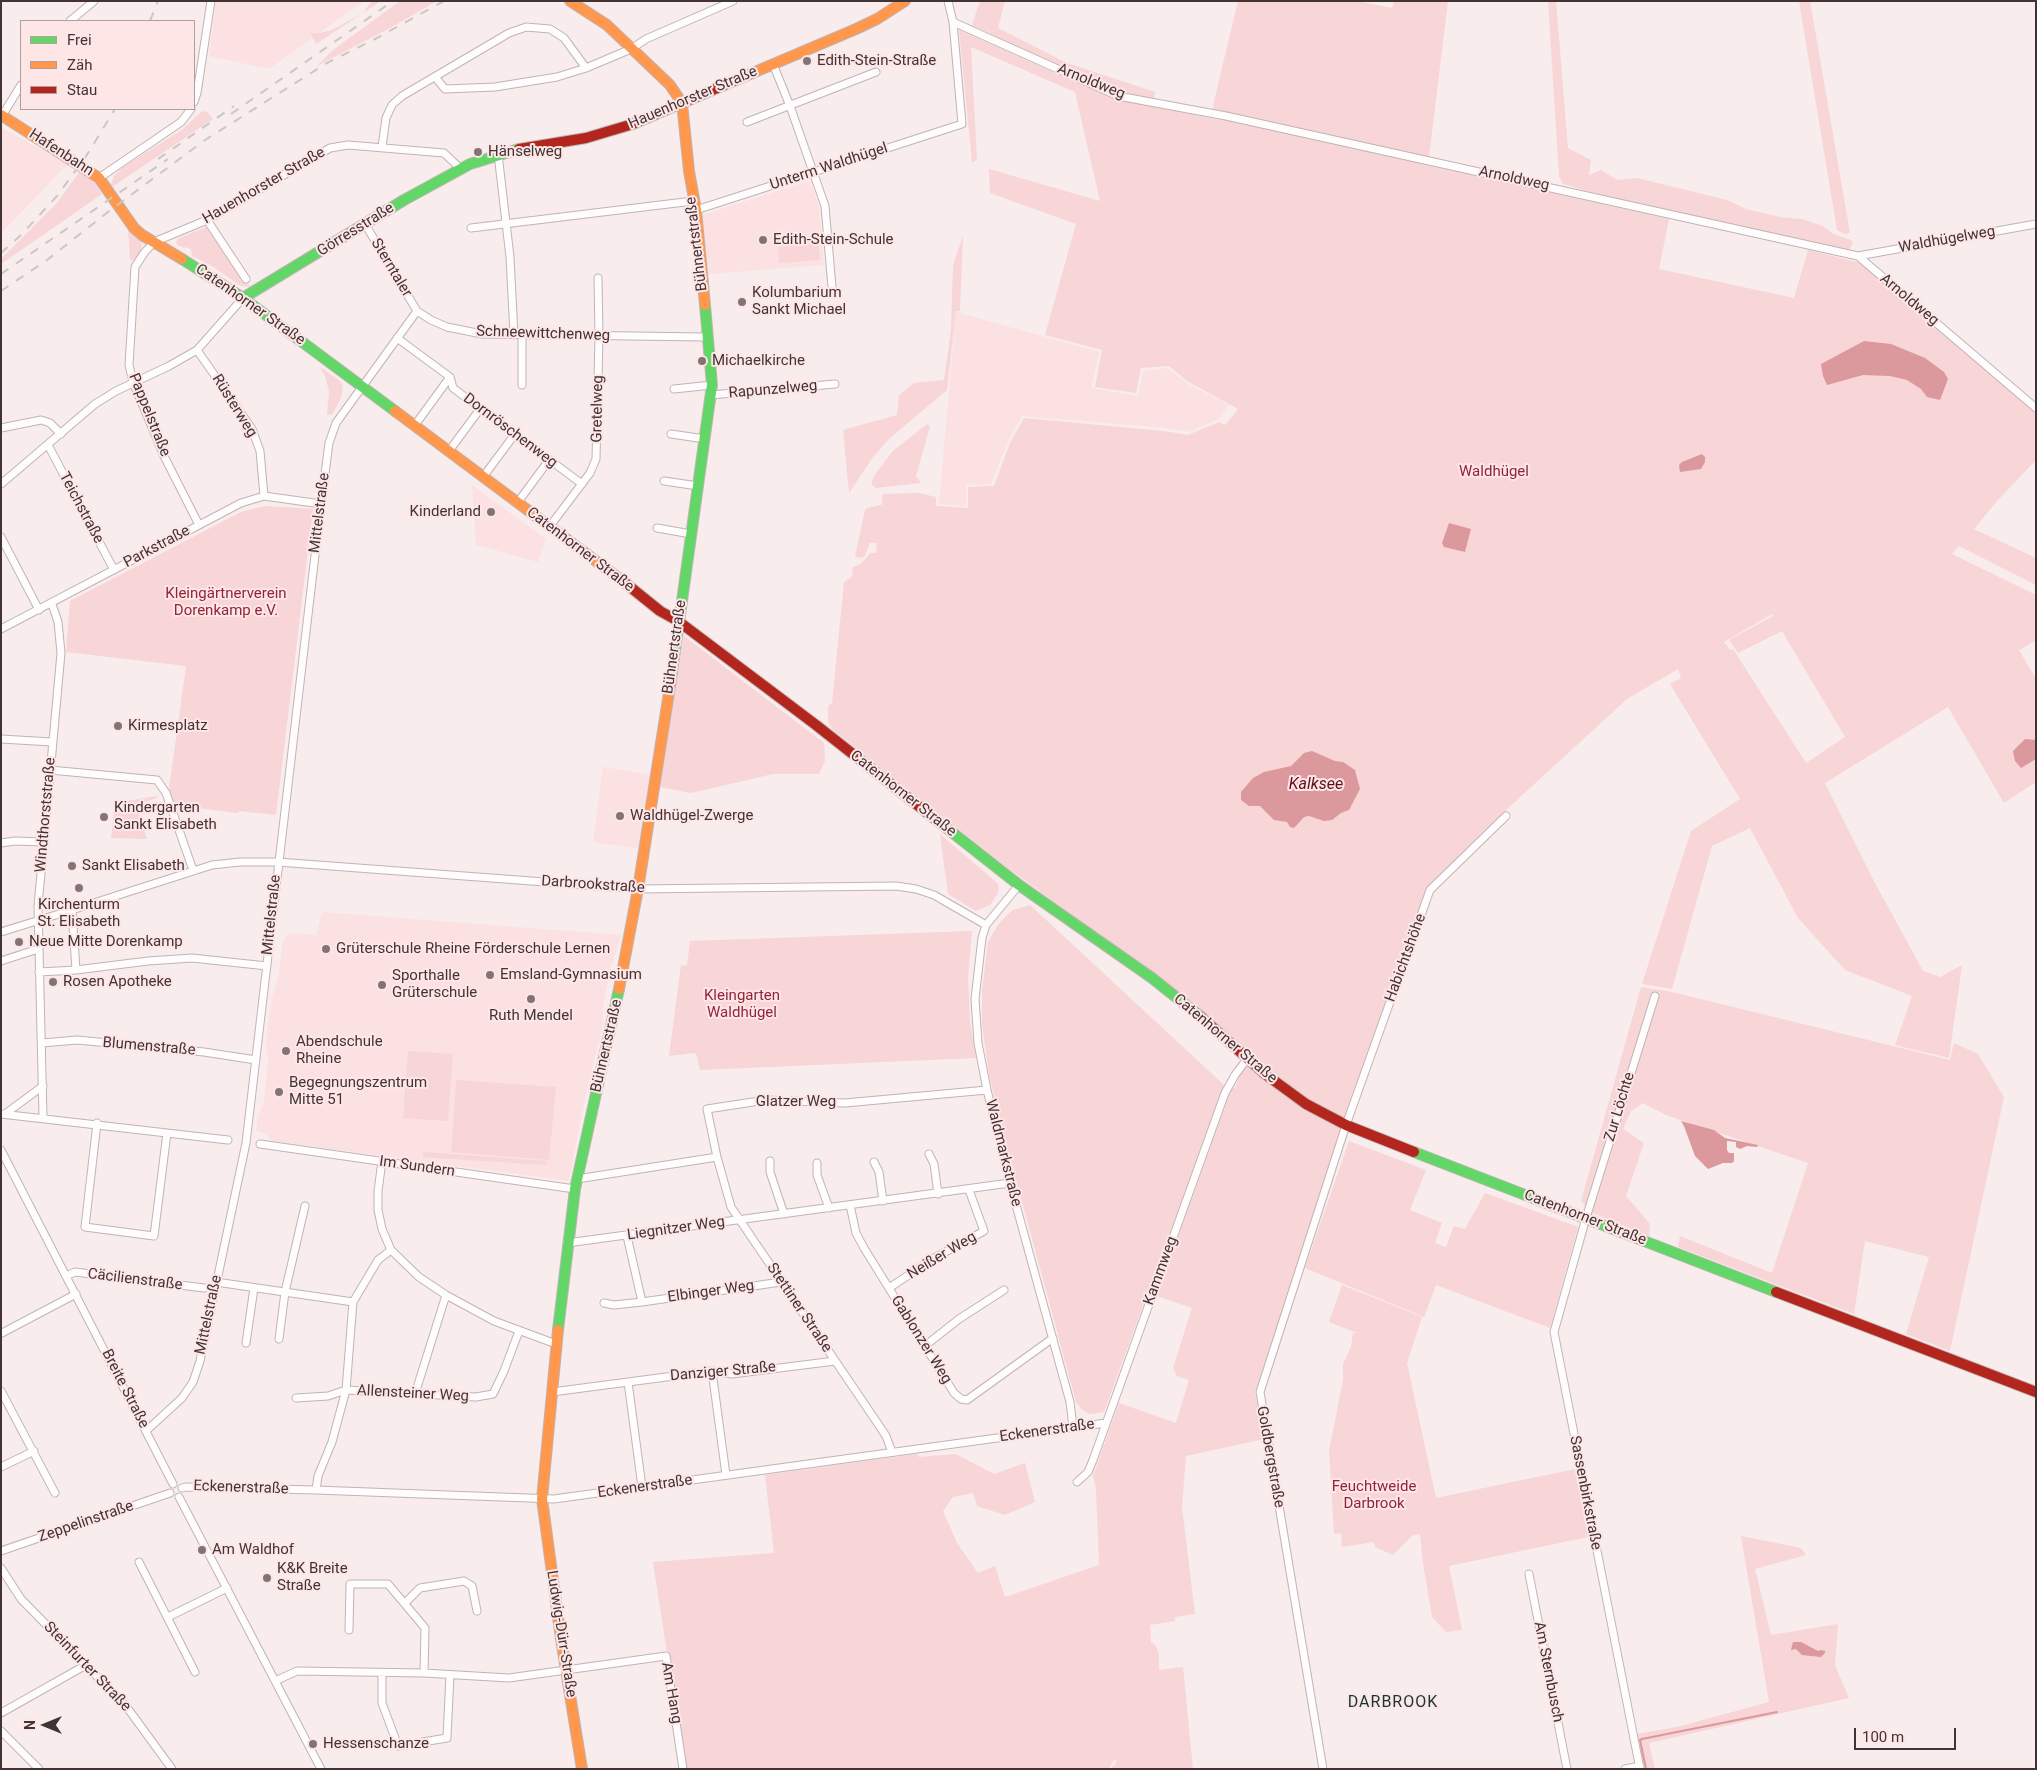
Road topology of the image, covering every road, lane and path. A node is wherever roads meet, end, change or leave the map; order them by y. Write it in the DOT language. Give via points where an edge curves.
graph roads {
  1 [pos="94,1"];
  2 [pos="211,1"];
  3 [pos="570,1"];
  4 [pos="733,1"];
  5 [pos="905,1"];
  6 [pos="948,1"];
  7 [pos="71,20"];
  8 [pos="953,22"];
  9 [pos="631,49"];
  10 [pos="773,64"];
  11 [pos="586,68"];
  12 [pos="876,72"];
  13 [pos="435,77"];
  14 [pos="20,87"];
  15 [pos="195,99"];
  16 [pos="682,103"];
  17 [pos="790,106"];
  18 [pos="190,110"];
  19 [pos="2,115"];
  20 [pos="747,122"];
  21 [pos="382,147"];
  22 [pos="498,154"];
  23 [pos="465,166"];
  24 [pos="814,172"];
  25 [pos="98,178"];
  26 [pos="695,206"];
  27 [pos="208,220"];
  28 [pos="365,224"];
  29 [pos="506,224"];
  30 [pos="2036,224"];
  31 [pos="471,228"];
  32 [pos="154,242"];
  33 [pos="1858,256"];
  34 [pos="598,278"];
  35 [pos="246,279"];
  36 [pos="832,287"];
  37 [pos="244,298"];
  38 [pos="417,311"];
  39 [pos="514,335"];
  40 [pos="522,335"];
  41 [pos="599,337"];
  42 [pos="707,337"];
  43 [pos="397,338"];
  44 [pos="197,350"];
  45 [pos="450,377"];
  46 [pos="133,382"];
  47 [pos="835,384"];
  48 [pos="522,385"];
  49 [pos="361,386"];
  50 [pos="674,389"];
  51 [pos="711,390"];
  52 [pos="2036,408"];
  53 [pos="480,409"];
  54 [pos="415,425"];
  55 [pos="1,428"];
  56 [pos="61,434"];
  57 [pos="514,434"];
  58 [pos="671,434"];
  59 [pos="704,439"];
  60 [pos="48,445"];
  61 [pos="449,451"];
  62 [pos="549,460"];
  63 [pos="483,477"];
  64 [pos="664,480"];
  65 [pos="1,484"];
  66 [pos="582,484"];
  67 [pos="698,486"];
  68 [pos="264,496"];
  69 [pos="518,502"];
  70 [pos="321,504"];
  71 [pos="199,525"];
  72 [pos="550,526"];
  73 [pos="656,528"];
  74 [pos="691,534"];
  75 [pos="1,537"];
  76 [pos="114,570"];
  77 [pos="52,604"];
  78 [pos="39,610"];
  79 [pos="678,621"];
  80 [pos="1,629"];
  81 [pos="1,739"];
  82 [pos="52,742"];
  83 [pos="50,770"];
  84 [pos="1506,816"];
  85 [pos="43,842"];
  86 [pos="1,843"];
  87 [pos="278,862"];
  88 [pos="193,870"];
  89 [pos="1019,885"];
  90 [pos="638,889"];
  91 [pos="72,910"];
  92 [pos="38,920"];
  93 [pos="986,926"];
  94 [pos="1,932"];
  95 [pos="38,949"];
  96 [pos="1,961"];
  97 [pos="267,966"];
  98 [pos="76,970"];
  99 [pos="39,972"];
  100 [pos="1655,996"];
  101 [pos="42,1043"];
  102 [pos="1248,1059"];
  103 [pos="256,1060"];
  104 [pos="43,1086"];
  105 [pos="987,1090"];
  106 [pos="3,1114"];
  107 [pos="43,1118"];
  108 [pos="97,1123"];
  109 [pos="1346,1125"];
  110 [pos="167,1133"];
  111 [pos="228,1140"];
  112 [pos="260,1144"];
  113 [pos="1,1150"];
  114 [pos="929,1154"];
  115 [pos="718,1158"];
  116 [pos="770,1161"];
  117 [pos="382,1162"];
  118 [pos="874,1162"];
  119 [pos="817,1163"];
  120 [pos="1010,1183"];
  121 [pos="576,1184"];
  122 [pos="969,1190"];
  123 [pos="938,1194"];
  124 [pos="883,1201"];
  125 [pos="850,1205"];
  126 [pos="305,1206"];
  127 [pos="829,1208"];
  128 [pos="784,1214"];
  129 [pos="1586,1218"];
  130 [pos="739,1220"];
  131 [pos="627,1236"];
  132 [pos="567,1244"];
  133 [pos="391,1250"];
  134 [pos="66,1276"];
  135 [pos="216,1282"];
  136 [pos="781,1282"];
  137 [pos="204,1288"];
  138 [pos="254,1288"];
  139 [pos="889,1288"];
  140 [pos="1004,1290"];
  141 [pos="285,1292"];
  142 [pos="76,1294"];
  143 [pos="446,1295"];
  144 [pos="353,1302"];
  145 [pos="642,1302"];
  146 [pos="604,1303"];
  147 [pos="518,1331"];
  148 [pos="2,1333"];
  149 [pos="1053,1338"];
  150 [pos="279,1339"];
  151 [pos="246,1343"];
  152 [pos="556,1344"];
  153 [pos="926,1345"];
  154 [pos="835,1361"];
  155 [pos="712,1370"];
  156 [pos="628,1382"];
  157 [pos="346,1390"];
  158 [pos="1,1391"];
  159 [pos="552,1392"];
  160 [pos="2036,1392"];
  161 [pos="415,1394"];
  162 [pos="296,1398"];
  163 [pos="1106,1423"];
  164 [pos="1073,1427"];
  165 [pos="146,1431"];
  166 [pos="34,1451"];
  167 [pos="892,1452"];
  168 [pos="1,1467"];
  169 [pos="726,1475"];
  170 [pos="1077,1482"];
  171 [pos="173,1484"];
  172 [pos="642,1487"];
  173 [pos="182,1488"];
  174 [pos="316,1490"];
  175 [pos="55,1493"];
  176 [pos="170,1493"];
  177 [pos="179,1496"];
  178 [pos="542,1499"];
  179 [pos="1,1551"];
  180 [pos="139,1562"];
  181 [pos="1,1568"];
  182 [pos="1530,1574"];
  183 [pos="226,1588"];
  184 [pos="405,1602"];
  185 [pos="476,1611"];
  186 [pos="168,1617"];
  187 [pos="349,1630"];
  188 [pos="86,1665"];
  189 [pos="567,1670"];
  190 [pos="196,1672"];
  191 [pos="382,1673"];
  192 [pos="424,1673"];
  193 [pos="450,1675"];
  194 [pos="275,1681"];
  195 [pos="1,1713"];
  196 [pos="1,1731"];
  197 [pos="1640,1767"];
  198 [pos="39,1769"];
  199 [pos="172,1769"];
  200 [pos="321,1769"];
  201 [pos="582,1769"];
  202 [pos="683,1769"];
  203 [pos="1323,1769"];
  204 [pos="1567,1769"];
  205 [pos="1624,1769"];
  1 -- 7 [label="street"];
  2 -- 15 [label="street"];
  3 -- 9 [label="street" via="607,25"];
  4 -- 9 [label="street" via="646,39"];
  5 -- 10 [label="street, Hauenhorster Straße" via="870,23"];
  6 -- 8 [label="street"];
  8 -- 24 [label="street, Unterm Waldhügel" via="962,124"];
  8 -- 33 [label="street, Arnoldweg" via="1118,96 1245,120"];
  9 -- 11 [label="street"];
  9 -- 16 [label="street" via="670,85"];
  10 -- 16 [label="street, Hauenhorster Straße"];
  10 -- 17 [label="street"];
  11 -- 13 [label="street" via="557,77 496,87 445,89"];
  11 -- 13 [label="street" via="564,38 550,29 526,27"];
  12 -- 17 [label="street"];
  13 -- 21 [label="street" via="392,105 386,118"];
  14 -- 19 [label="street"];
  16 -- 22 [label="street, Hauenhorster Straße" via="586,138"];
  16 -- 26 [label="street, Bühnertstraße"];
  17 -- 20 [label="street"];
  17 -- 24 [label="street"];
  18 -- 25 [label="street" via="181,122"];
  19 -- 25 [label="street, Hafenbahn"];
  21 -- 23 [label="street, Hauenhorster Straße" via="444,153"];
  21 -- 27 [label="street, Hauenhorster Straße" via="348,145 330,148"];
  22 -- 23 [label="street, Hauenhorster Straße"];
  22 -- 29 [label="street"];
  23 -- 28 [label="street, Görresstraße"];
  24 -- 26 [label="street, Unterm Waldhügel"];
  24 -- 36 [label="street" via="825,206"];
  25 -- 32 [label="street, Hafenbahn" via="134,228"];
  26 -- 29 [label="street, Unterm Waldhügel"];
  26 -- 42 [label="street, Bühnertstraße"];
  27 -- 32 [label="street, Hauenhorster Straße"];
  27 -- 35 [label="street, Catenhorner Straße"];
  28 -- 37 [label="street, Görresstraße"];
  28 -- 38 [label="street, Sterntaler"];
  29 -- 31 [label="street"];
  29 -- 39 [label="street"];
  30 -- 33 [label="street, Waldhügelweg"];
  32 -- 37 [label="street, Catenhorner Straße"];
  32 -- 46 [label="street, Pappelstraße" via="135,268 129,366"];
  33 -- 52 [label="street, Arnoldweg"];
  34 -- 41 [label="street, Gretelweg"];
  37 -- 44 [label="street"];
  37 -- 49 [label="street, Catenhorner Straße"];
  38 -- 39 [label="street, Schneewittchenweg" via="447,327 482,334"];
  38 -- 43 [label="street"];
  39 -- 40 [label="street, Schneewittchenweg"];
  40 -- 41 [label="street, Schneewittchenweg"];
  40 -- 48 [label="street"];
  41 -- 42 [label="street, Schneewittchenweg"];
  41 -- 66 [label="street, Gretelweg" via="596,459"];
  42 -- 51 [label="street, Bühnertstraße"];
  43 -- 45 [label="street, Dornröschenweg"];
  43 -- 49 [label="street"];
  44 -- 46 [label="street"];
  44 -- 68 [label="street, Rüsterweg" via="252,429 260,451"];
  45 -- 53 [label="street, Dornröschenweg" via="453,388"];
  45 -- 54 [label="street"];
  46 -- 56 [label="street" via="95,404"];
  46 -- 71 [label="street, Pappelstraße" via="164,456"];
  47 -- 51 [label="street, Rapunzelweg"];
  49 -- 54 [label="street, Catenhorner Straße"];
  49 -- 70 [label="street, Mittelstraße" via="332,432"];
  50 -- 51 [label="street"];
  51 -- 59 [label="street, Bühnertstraße"];
  53 -- 57 [label="street, Dornröschenweg"];
  53 -- 61 [label="street"];
  54 -- 61 [label="street, Catenhorner Straße"];
  55 -- 56 [label="street" via="41,420 50,423"];
  56 -- 60 [label="street"];
  57 -- 62 [label="street, Dornröschenweg"];
  57 -- 63 [label="street"];
  58 -- 59 [label="street"];
  59 -- 67 [label="street, Bühnertstraße"];
  60 -- 65 [label="street"];
  60 -- 76 [label="street, Teichstraße"];
  61 -- 63 [label="street, Catenhorner Straße"];
  62 -- 66 [label="street, Dornröschenweg"];
  62 -- 69 [label="street, Catenhorner Straße"];
  63 -- 69 [label="street, Catenhorner Straße"];
  64 -- 67 [label="street"];
  66 -- 72 [label="street, Gretelweg"];
  67 -- 74 [label="street, Bühnertstraße"];
  68 -- 70 [label="street, Parkstraße"];
  68 -- 71 [label="street, Parkstraße" via="241,503"];
  69 -- 72 [label="street, Catenhorner Straße"];
  70 -- 87 [label="street, Mittelstraße"];
  71 -- 76 [label="street, Parkstraße"];
  72 -- 79 [label="street, Catenhorner Straße" via="660,611"];
  73 -- 74 [label="street"];
  74 -- 79 [label="street, Bühnertstraße"];
  75 -- 78 [label="street"];
  76 -- 77 [label="street, Parkstraße"];
  77 -- 78 [label="street, Parkstraße"];
  77 -- 82 [label="street, Windthorststraße" via="58,622 61,654"];
  78 -- 80 [label="street, Parkstraße"];
  79 -- 89 [label="street, Catenhorner Straße"];
  79 -- 90 [label="street, Bühnertstraße"];
  81 -- 82 [label="street"];
  82 -- 83 [label="street, Windthorststraße"];
  83 -- 85 [label="street, Windthorststraße"];
  83 -- 88 [label="street" via="157,780 166,793"];
  84 -- 109 [label="street, Habichtshöhe" via="1430,890"];
  85 -- 86 [label="street"];
  85 -- 92 [label="street, Windthorststraße"];
  87 -- 88 [label="street, Darbrookstraße" via="240,862"];
  87 -- 90 [label="street, Darbrookstraße"];
  87 -- 97 [label="street, Mittelstraße"];
  88 -- 91 [label="street, Darbrookstraße"];
  89 -- 93 [label="street, Waldmarkstraße"];
  89 -- 102 [label="street, Catenhorner Straße" via="1152,978"];
  90 -- 93 [label="street, Darbrookstraße" via="902,887 934,894"];
  90 -- 121 [label="street, Bühnertstraße"];
  91 -- 92 [label="street, Darbrookstraße"];
  91 -- 98 [label="street"];
  92 -- 94 [label="street, Darbrookstraße"];
  92 -- 95 [label="street, Windthorststraße"];
  93 -- 105 [label="street, Waldmarkstraße" via="975,999 978,1043"];
  95 -- 96 [label="street"];
  95 -- 99 [label="street, Windthorststraße"];
  97 -- 98 [label="street" via="192,958"];
  97 -- 103 [label="street, Mittelstraße"];
  98 -- 99 [label="street"];
  99 -- 101 [label="street, Windthorststraße"];
  100 -- 129 [label="street, Zur Löchte"];
  101 -- 103 [label="street, Blumenstraße" via="77,1040"];
  101 -- 104 [label="street, Windthorststraße"];
  102 -- 109 [label="street, Catenhorner Straße" via="1306,1104"];
  102 -- 163 [label="street, Kammweg" via="1225,1094"];
  103 -- 135 [label="street, Mittelstraße" via="246,1143"];
  104 -- 106 [label="street"];
  104 -- 107 [label="street, Windthorststraße"];
  105 -- 115 [label="street, Glatzer Weg" via="846,1102 766,1100 707,1109"];
  105 -- 120 [label="street, Waldmarkstraße"];
  106 -- 107 [label="street"];
  107 -- 108 [label="street"];
  108 -- 110 [label="street"];
  108 -- 110 [label="street" via="85,1227 154,1236"];
  109 -- 129 [label="street, Catenhorner Straße"];
  109 -- 203 [label="street, Goldbergstraße" via="1260,1392"];
  110 -- 111 [label="street"];
  112 -- 117 [label="street, Im Sundern"];
  113 -- 134 [label="street, Breite Straße"];
  114 -- 123 [label="street" via="934,1164"];
  115 -- 121 [label="street"];
  115 -- 130 [label="street, Stettiner Straße" via="726,1193"];
  116 -- 128 [label="street" via="770,1172"];
  117 -- 121 [label="street, Im Sundern"];
  117 -- 133 [label="street" via="378,1210"];
  118 -- 124 [label="street" via="879,1172"];
  119 -- 127 [label="street" via="816,1175"];
  120 -- 122 [label="street, Liegnitzer Weg"];
  120 -- 149 [label="street, Waldmarkstraße"];
  121 -- 132 [label="street, Bühnertstraße"];
  122 -- 123 [label="street, Liegnitzer Weg"];
  122 -- 139 [label="street, Neißer Weg" via="984,1230"];
  123 -- 124 [label="street, Liegnitzer Weg"];
  124 -- 125 [label="street, Liegnitzer Weg"];
  125 -- 127 [label="street, Liegnitzer Weg"];
  125 -- 139 [label="street, Gablonzer Weg" via="856,1232"];
  126 -- 141 [label="street"];
  127 -- 128 [label="street, Liegnitzer Weg"];
  128 -- 130 [label="street, Liegnitzer Weg"];
  129 -- 160 [label="street, Catenhorner Straße"];
  129 -- 197 [label="street, Sassenbirkstraße" via="1554,1332"];
  130 -- 131 [label="street, Liegnitzer Weg"];
  130 -- 136 [label="street, Stettiner Straße"];
  131 -- 132 [label="street, Liegnitzer Weg"];
  131 -- 145 [label="street"];
  132 -- 152 [label="street, Bühnertstraße"];
  133 -- 143 [label="street" via="419,1277"];
  133 -- 144 [label="street" via="378,1260"];
  134 -- 137 [label="street, Cäcilienstraße" via="75,1272"];
  134 -- 142 [label="street, Breite Straße"];
  135 -- 138 [label="street"];
  135 -- 165 [label="street, Mittelstraße" via="193,1382 182,1398"];
  136 -- 145 [label="street, Elbinger Weg"];
  136 -- 154 [label="street, Stettiner Straße"];
  138 -- 141 [label="street"];
  138 -- 151 [label="street"];
  139 -- 153 [label="street, Gablonzer Weg"];
  140 -- 153 [label="street"];
  141 -- 144 [label="street"];
  141 -- 150 [label="street"];
  142 -- 148 [label="street"];
  142 -- 165 [label="street, Breite Straße"];
  143 -- 147 [label="street" via="494,1322"];
  143 -- 161 [label="street"];
  144 -- 157 [label="street"];
  145 -- 146 [label="street, Elbinger Weg"];
  147 -- 152 [label="street"];
  147 -- 161 [label="street, Allensteiner Weg" via="493,1394 476,1398"];
  149 -- 153 [label="street, Gablonzer Weg" via="967,1400 954,1393"];
  149 -- 164 [label="street, Waldmarkstraße" via="1070,1402"];
  152 -- 159 [label="street, Bühnertstraße"];
  154 -- 155 [label="street, Danziger Straße" via="732,1374"];
  154 -- 167 [label="street, Stettiner Straße" via="886,1436"];
  155 -- 156 [label="street, Danziger Straße"];
  155 -- 169 [label="street"];
  156 -- 159 [label="street, Danziger Straße"];
  156 -- 172 [label="street"];
  157 -- 161 [label="street, Allensteiner Weg"];
  157 -- 162 [label="street, Allensteiner Weg" via="328,1396"];
  157 -- 174 [label="street"];
  158 -- 166 [label="street"];
  159 -- 178 [label="street, Bühnertstraße"];
  163 -- 164 [label="street, Eckenerstraße"];
  163 -- 170 [label="street, Kammweg" via="1088,1472"];
  164 -- 167 [label="street, Eckenerstraße"];
  165 -- 171 [label="street, Breite Straße"];
  166 -- 168 [label="street"];
  166 -- 175 [label="street"];
  167 -- 169 [label="street, Eckenerstraße"];
  169 -- 172 [label="street, Eckenerstraße"];
  171 -- 173 [label="street"];
  171 -- 176 [label="street"];
  172 -- 178 [label="street, Eckenerstraße"];
  173 -- 174 [label="street, Eckenerstraße"];
  173 -- 177 [label="street"];
  174 -- 178 [label="street, Eckenerstraße"];
  176 -- 177 [label="street" via="174,1497"];
  176 -- 179 [label="street, Zeppelinstraße"];
  177 -- 183 [label="street"];
  178 -- 189 [label="street, Ludwig-Dürr-Straße"];
  180 -- 186 [label="street"];
  181 -- 188 [label="street, Steinfurter Straße" via="21,1599"];
  182 -- 204 [label="street, Am Sternbusch"];
  183 -- 186 [label="street"];
  183 -- 194 [label="street"];
  184 -- 185 [label="street" via="420,1588 464,1581 472,1586"];
  184 -- 187 [label="street" via="388,1584 350,1584"];
  184 -- 192 [label="street" via="425,1628"];
  186 -- 190 [label="street"];
  188 -- 195 [label="street"];
  188 -- 199 [label="street, Steinfurter Straße" via="126,1706"];
  189 -- 193 [label="street" via="509,1678"];
  189 -- 201 [label="street, Ludwig-Dürr-Straße"];
  189 -- 202 [label="street, Am Hang" via="666,1656"];
  191 -- 192 [label="street"];
  191 -- 193 [label="street" via="382,1703 398,1746 447,1738"];
  191 -- 194 [label="street" via="297,1671"];
  192 -- 193 [label="street"];
  194 -- 200 [label="street"];
  196 -- 198 [label="street"];
  197 -- 205 [label="street"];
}
